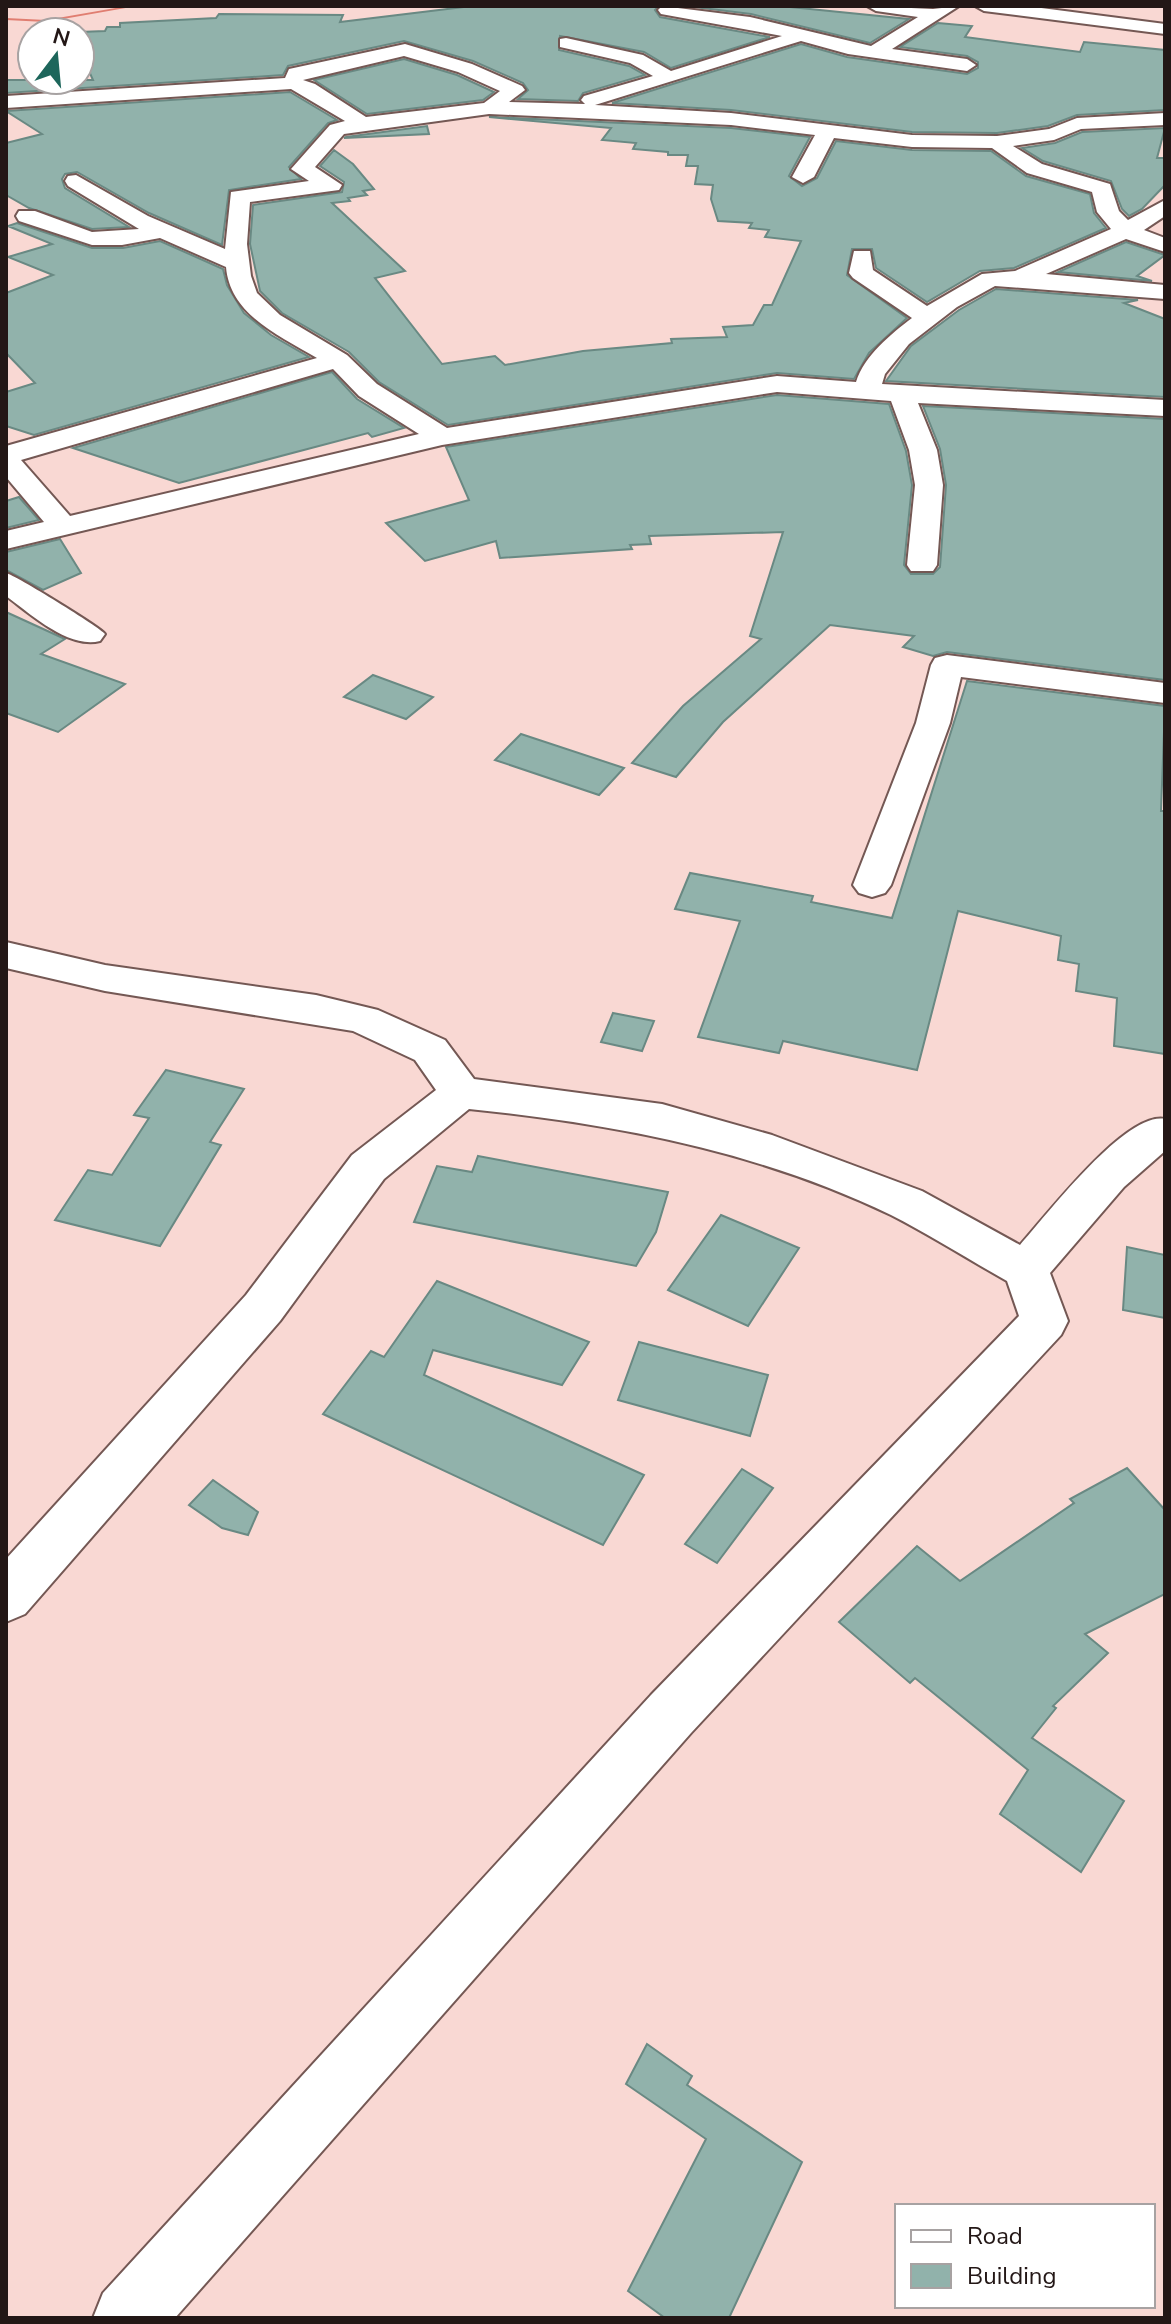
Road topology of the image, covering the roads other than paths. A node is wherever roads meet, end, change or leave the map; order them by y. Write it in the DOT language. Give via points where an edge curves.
graph roads {
  1 [pos="876,6"];
  2 [pos="984,6"];
  3 [pos="667,10"];
  4 [pos="953,14"];
  5 [pos="930,16"];
  6 [pos="1165,29"];
  7 [pos="798,36"];
  8 [pos="566,43"];
  9 [pos="873,52"];
  10 [pos="967,65"];
  11 [pos="669,77"];
  12 [pos="292,83"];
  13 [pos="6,102"];
  14 [pos="489,108"];
  15 [pos="562,109"];
  16 [pos="1165,119"];
  17 [pos="362,124"];
  18 [pos="827,131"];
  19 [pos="997,142"];
  20 [pos="803,177"];
  21 [pos="76,181"];
  22 [pos="1165,207"];
  23 [pos="27,216"];
  24 [pos="161,231"];
  25 [pos="1124,232"];
  26 [pos="1165,245"];
  27 [pos="862,256"];
  28 [pos="239,264"];
  29 [pos="1019,278"];
  30 [pos="1165,292"];
  31 [pos="926,316"];
  32 [pos="338,360"];
  33 [pos="867,390"];
  34 [pos="901,393"];
  35 [pos="1165,408"];
  36 [pos="442,437"];
  37 [pos="6,457"];
  38 [pos="64,527"];
  39 [pos="6,540"];
  40 [pos="922,565"];
  41 [pos="6,582"];
  42 [pos="89,634"];
  43 [pos="1165,693"];
  44 [pos="872,885"];
  45 [pos="6,955"];
  46 [pos="461,1093"];
  47 [pos="1165,1135"];
  48 [pos="1026,1270"];
  49 [pos="10,1589"];
  50 [pos="128,2318"];
  1 -- 5 [label="street"];
  2 -- 6 [label="street"];
  3 -- 7 [label="street" via="750,22"];
  4 -- 5 [label="street"];
  5 -- 9 [label="street"];
  7 -- 9 [label="street"];
  7 -- 11 [label="street"];
  8 -- 11 [label="street" via="636,59"];
  9 -- 10 [label="street"];
  11 -- 15 [label="street"];
  12 -- 13 [label="street"];
  12 -- 14 [label="street" via="296,73 405,50 515,90"];
  12 -- 17 [label="street"];
  14 -- 15 [label="street"];
  14 -- 17 [label="street"];
  15 -- 18 [label="street" via="731,119"];
  16 -- 19 [label="street" via="1077,124 1054,134"];
  17 -- 28 [label="street" via="337,129 302,169 331,185 230,189"];
  18 -- 19 [label="street" via="912,141"];
  18 -- 20 [label="street"];
  19 -- 25 [label="street" via="1027,168 1102,189 1102,203"];
  21 -- 24 [label="street"];
  22 -- 25 [label="street"];
  23 -- 24 [label="street" via="82,240 101,242"];
  24 -- 28 [label="street"];
  25 -- 26 [label="street"];
  25 -- 29 [label="street"];
  27 -- 31 [label="street" via="861,273"];
  28 -- 32 [label="street" via="246,296 271,320"];
  29 -- 30 [label="street"];
  29 -- 31 [label="street" via="990,279"];
  31 -- 33 [label="street" via="872,373"];
  32 -- 36 [label="street" via="368,390"];
  32 -- 37 [label="street"];
  33 -- 34 [label="street"];
  33 -- 36 [label="street" via="777,384"];
  34 -- 35 [label="street"];
  34 -- 40 [label="street" via="923,450 929,485"];
  36 -- 38 [label="street"];
  37 -- 38 [label="street"];
  38 -- 39 [label="street"];
  41 -- 42 [label="street"];
  43 -- 44 [label="street" via="947,665 933,723"];
  45 -- 46 [label="street" via="105,978 364,1020 430,1050"];
  46 -- 48 [label="street" via="662,1120 772,1151 906,1203"];
  46 -- 49 [label="street" via="368,1167 263,1308"];
  47 -- 48 [label="street" via="1155,1133 1108,1175"];
  48 -- 50 [label="street" via="1044,1321 671,1714"];
}
